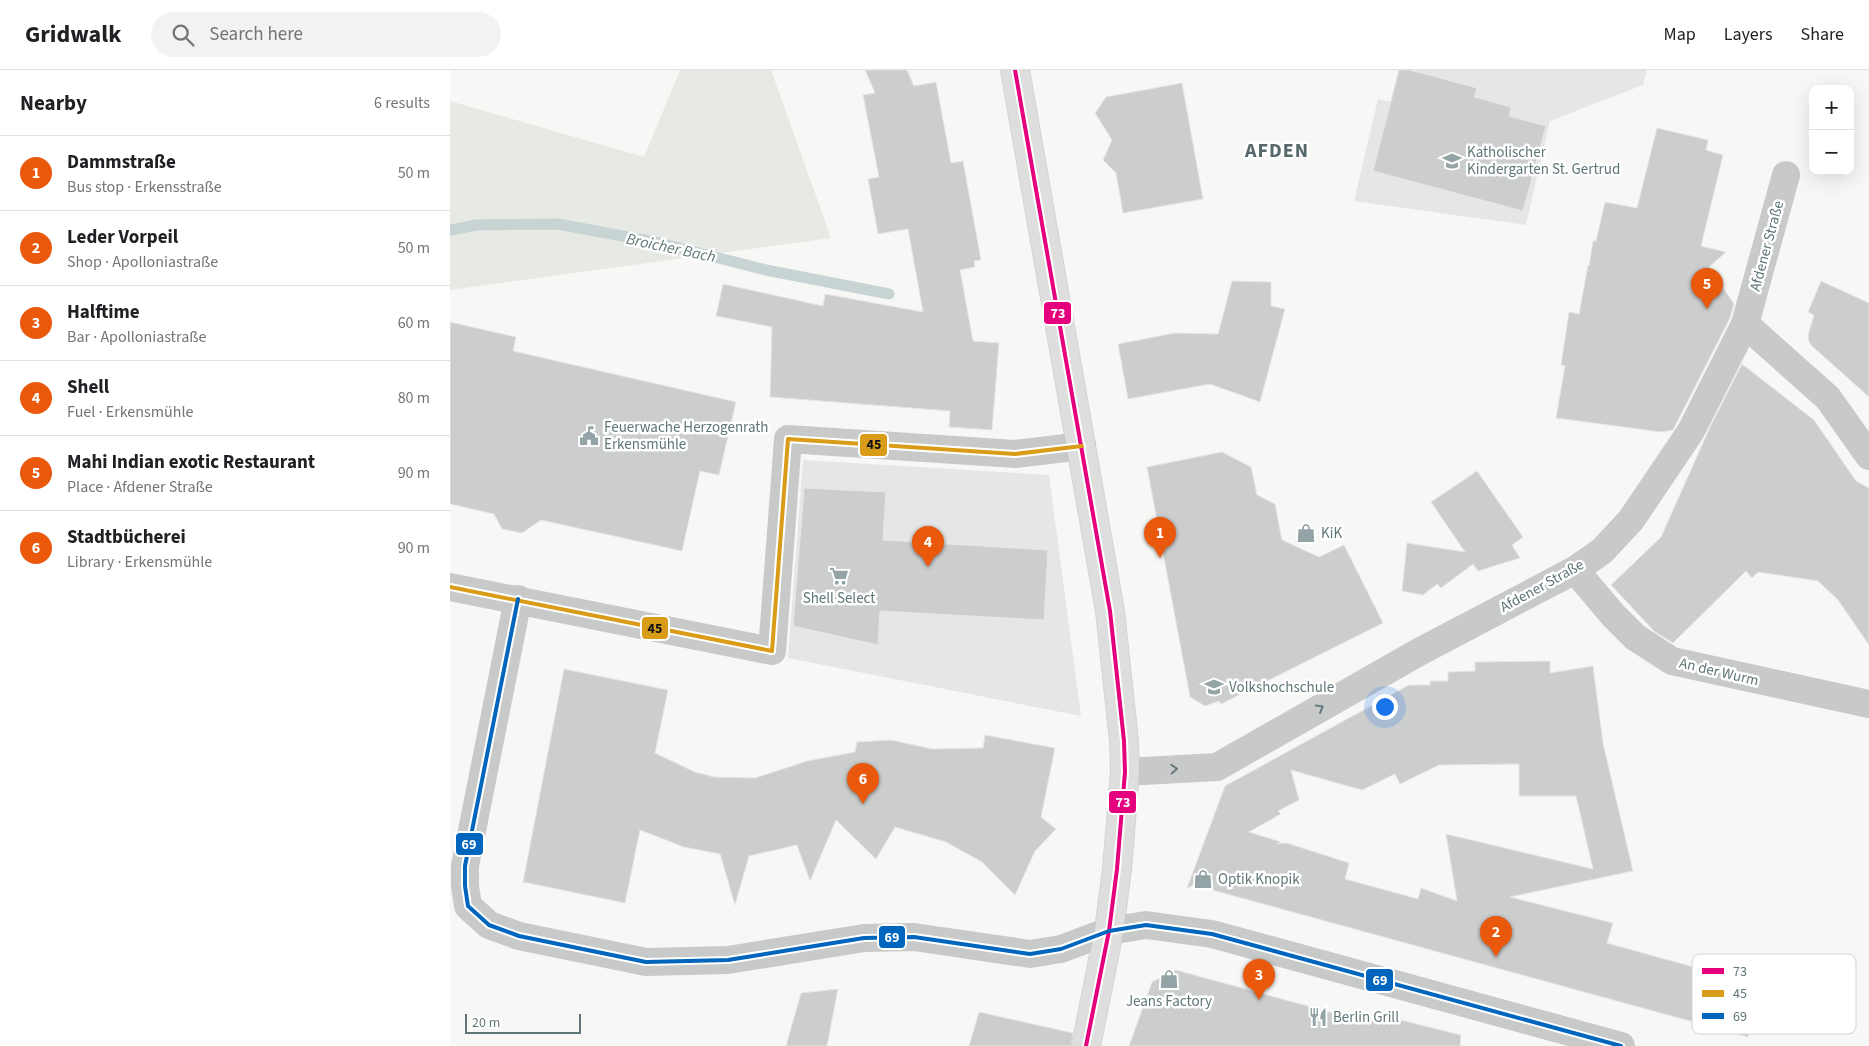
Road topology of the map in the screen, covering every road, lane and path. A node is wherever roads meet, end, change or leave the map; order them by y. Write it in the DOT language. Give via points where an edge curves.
graph roads {
  1 [pos="1015,70"];
  2 [pos="1030,70"];
  3 [pos="1022,103"];
  4 [pos="1786,175"];
  5 [pos="1745,324"];
  6 [pos="1082,446"];
  7 [pos="1869,456"];
  8 [pos="1575,570"];
  9 [pos="450,587"];
  10 [pos="518,599"];
  11 [pos="1869,704"];
  12 [pos="1125,772"];
  13 [pos="1108,931"];
  14 [pos="1086,1046"];
  15 [pos="1621,1046"];
  1 -- 3 [label="main road"];
  2 -- 3 [label="main road"];
  3 -- 6 [label="main road"];
  4 -- 5 [label="street, Afdener Straße"];
  5 -- 7 [label="street" via="1828,398"];
  5 -- 8 [label="street, Afdener Straße" via="1691,431 1631,520 1602,551"];
  6 -- 10 [label="street" via="1015,454 788,439 772,651"];
  6 -- 12 [label="main road" via="1110,611 1121,702"];
  8 -- 11 [label="street, An der Wurm" via="1635,637 1672,661"];
  12 -- 8 [label="street, Afdener Straße, one-way" via="1217,767 1419,652"];
  9 -- 10 [label="street"];
  10 -- 13 [label="street" via="465,866 468,906 489,925 519,936 646,962 728,960 864,938 914,937 1030,954 1061,949"];
  12 -- 13 [label="main road" via="1121,833"];
  13 -- 14 [label="main road"];
  13 -- 15 [label="street" via="1146,925 1196,930"];
}
